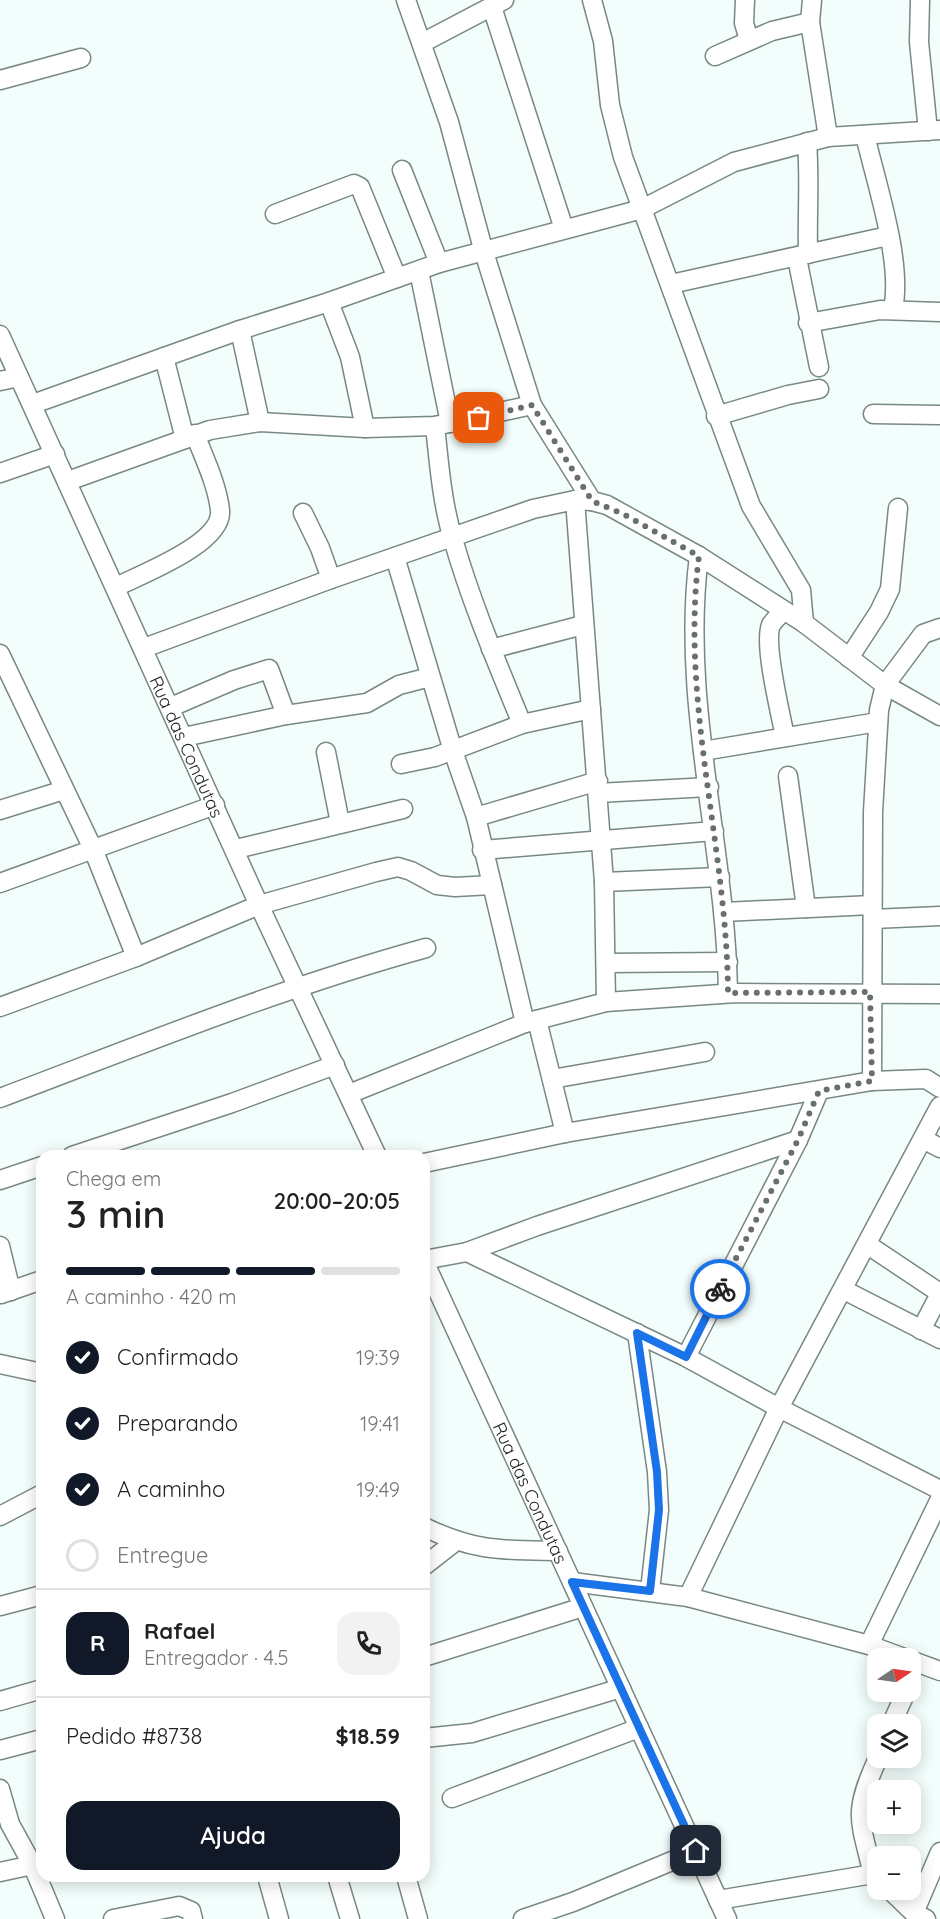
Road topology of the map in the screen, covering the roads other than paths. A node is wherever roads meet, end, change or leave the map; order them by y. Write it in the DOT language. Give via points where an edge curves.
graph roads {
  1 [pos="406,0"];
  2 [pos="592,0"];
  3 [pos="745,0"];
  4 [pos="812,0"];
  5 [pos="920,0"];
  6 [pos="498,4"];
  7 [pos="810,22"];
  8 [pos="749,40"];
  9 [pos="422,43"];
  10 [pos="715,56"];
  11 [pos="81,58"];
  12 [pos="0,80"];
  13 [pos="934,131"];
  14 [pos="865,135"];
  15 [pos="828,137"];
  16 [pos="807,142"];
  17 [pos="402,170"];
  18 [pos="642,209"];
  19 [pos="275,214"];
  20 [pos="564,229"];
  21 [pos="888,236"];
  22 [pos="483,249"];
  23 [pos="802,256"];
  24 [pos="439,263"];
  25 [pos="419,271"];
  26 [pos="397,278"];
  27 [pos="671,284"];
  28 [pos="330,302"];
  29 [pos="893,309"];
  30 [pos="940,312"];
  31 [pos="808,323"];
  32 [pos="240,330"];
  33 [pos="0,337"];
  34 [pos="164,357"];
  35 [pos="819,367"];
  36 [pos="19,377"];
  37 [pos="0,381"];
  38 [pos="819,389"];
  39 [pos="33,404"];
  40 [pos="532,405"];
  41 [pos="873,414"];
  42 [pos="940,415"];
  43 [pos="716,417"];
  44 [pos="260,422"];
  45 [pos="442,424"];
  46 [pos="365,428"];
  47 [pos="190,436"];
  48 [pos="55,454"];
  49 [pos="0,473"];
  50 [pos="68,481"];
  51 [pos="584,500"];
  52 [pos="898,508"];
  53 [pos="303,513"];
  54 [pos="452,538"];
  55 [pos="699,556"];
  56 [pos="395,557"];
  57 [pos="331,579"];
  58 [pos="116,586"];
  59 [pos="783,611"];
  60 [pos="804,623"];
  61 [pos="584,625"];
  62 [pos="940,628"];
  63 [pos="144,648"];
  64 [pos="491,649"];
  65 [pos="0,654"];
  66 [pos="849,658"];
  67 [pos="430,677"];
  68 [pos="885,685"];
  69 [pos="171,707"];
  70 [pos="591,709"];
  71 [pos="286,715"];
  72 [pos="940,716"];
  73 [pos="878,722"];
  74 [pos="522,724"];
  75 [pos="184,737"];
  76 [pos="785,737"];
  77 [pos="453,751"];
  78 [pos="703,751"];
  79 [pos="326,752"];
  80 [pos="401,764"];
  81 [pos="789,776"];
  82 [pos="598,787"];
  83 [pos="709,787"];
  84 [pos="64,790"];
  85 [pos="215,805"];
  86 [pos="403,809"];
  87 [pos="0,810"];
  88 [pos="476,817"];
  89 [pos="340,823"];
  90 [pos="714,831"];
  91 [pos="602,841"];
  92 [pos="93,849"];
  93 [pos="236,849"];
  94 [pos="482,850"];
  95 [pos="720,877"];
  96 [pos="604,882"];
  97 [pos="0,883"];
  98 [pos="492,885"];
  99 [pos="259,905"];
  100 [pos="806,908"];
  101 [pos="724,912"];
  102 [pos="873,912"];
  103 [pos="940,916"];
  104 [pos="426,948"];
  105 [pos="135,957"];
  106 [pos="728,962"];
  107 [pos="606,963"];
  108 [pos="298,986"];
  109 [pos="870,992"];
  110 [pos="728,993"];
  111 [pos="940,994"];
  112 [pos="606,1002"];
  113 [pos="0,1007"];
  114 [pos="531,1021"];
  115 [pos="705,1052"];
  116 [pos="335,1065"];
  117 [pos="552,1079"];
  118 [pos="872,1081"];
  119 [pos="940,1088"];
  120 [pos="819,1091"];
  121 [pos="349,1094"];
  122 [pos="0,1098"];
  123 [pos="940,1106"];
  124 [pos="565,1133"];
  125 [pos="923,1139"];
  126 [pos="798,1140"];
  127 [pos="940,1148"];
  128 [pos="90,1150"];
  129 [pos="374,1150"];
  130 [pos="430,1162"];
  131 [pos="36,1168"];
  132 [pos="0,1180"];
  133 [pos="868,1245"];
  134 [pos="0,1246"];
  135 [pos="468,1252"];
  136 [pos="430,1260"];
  137 [pos="430,1274"];
  138 [pos="36,1282"];
  139 [pos="844,1290"];
  140 [pos="5,1293"];
  141 [pos="940,1293"];
  142 [pos="921,1330"];
  143 [pos="637,1333"];
  144 [pos="940,1339"];
  145 [pos="686,1357"];
  146 [pos="0,1364"];
  147 [pos="36,1372"];
  148 [pos="779,1408"];
  149 [pos="940,1490"];
  150 [pos="940,1500"];
  151 [pos="36,1503"];
  152 [pos="0,1516"];
  153 [pos="430,1530"];
  154 [pos="456,1541"];
  155 [pos="558,1551"];
  156 [pos="430,1561"];
  157 [pos="572,1582"];
  158 [pos="650,1591"];
  159 [pos="36,1597"];
  160 [pos="688,1597"];
  161 [pos="0,1606"];
  162 [pos="583,1607"];
  163 [pos="869,1645"];
  164 [pos="877,1648"];
  165 [pos="430,1655"];
  166 [pos="921,1664"];
  167 [pos="940,1671"];
  168 [pos="621,1688"];
  169 [pos="36,1691"];
  170 [pos="0,1701"];
  171 [pos="639,1728"];
  172 [pos="430,1736"];
  173 [pos="36,1741"];
  174 [pos="0,1750"];
  175 [pos="874,1768"];
  176 [pos="0,1789"];
  177 [pos="452,1798"];
  178 [pos="867,1847"];
  179 [pos="696,1851"];
  180 [pos="940,1852"];
  181 [pos="36,1862"];
  182 [pos="36,1863"];
  183 [pos="0,1872"];
  184 [pos="867,1877"];
  185 [pos="43,1882"];
  186 [pos="269,1882"];
  187 [pos="339,1882"];
  188 [pos="408,1882"];
  189 [pos="718,1900"];
  190 [pos="902,1900"];
  191 [pos="920,1916"];
  192 [pos="55,1919"];
  193 [pos="113,1919"];
  194 [pos="193,1919"];
  195 [pos="279,1919"];
  196 [pos="350,1919"];
  197 [pos="418,1919"];
  198 [pos="524,1919"];
  199 [pos="727,1919"];
  1 -- 9 [label="street"];
  2 -- 18 [label="street" via="603,41 610,105 623,158"];
  3 -- 8 [label="street" via="744,23"];
  4 -- 7 [label="street"];
  5 -- 13 [label="street" via="920,42"];
  6 -- 9 [label="street"];
  6 -- 20 [label="street"];
  7 -- 8 [label="street"];
  7 -- 15 [label="street"];
  8 -- 10 [label="street"];
  9 -- 22 [label="street" via="449,122"];
  11 -- 12 [label="street"];
  13 -- 14 [label="street"];
  14 -- 15 [label="street"];
  14 -- 21 [label="street"];
  15 -- 16 [label="street"];
  16 -- 18 [label="street" via="734,162"];
  16 -- 23 [label="street" via="810,177"];
  17 -- 24 [label="street"];
  18 -- 20 [label="street"];
  18 -- 27 [label="street"];
  19 -- 26 [label="street" via="354,184 360,187"];
  20 -- 22 [label="street"];
  21 -- 23 [label="street"];
  21 -- 29 [label="street" via="896,292"];
  22 -- 24 [label="street"];
  22 -- 40 [label="street"];
  23 -- 27 [label="street"];
  23 -- 31 [label="street"];
  24 -- 25 [label="street"];
  25 -- 26 [label="street"];
  25 -- 45 [label="street"];
  26 -- 28 [label="street"];
  27 -- 43 [label="street"];
  28 -- 32 [label="street"];
  28 -- 46 [label="street" via="350,357"];
  29 -- 30 [label="street"];
  29 -- 31 [label="street"];
  31 -- 35 [label="street"];
  32 -- 34 [label="street"];
  32 -- 44 [label="street"];
  33 -- 36 [label="street, Rua das Condutas"];
  34 -- 39 [label="street"];
  34 -- 47 [label="street"];
  36 -- 37 [label="street"];
  36 -- 39 [label="street, Rua das Condutas"];
  38 -- 43 [label="street"];
  39 -- 48 [label="street, Rua das Condutas"];
  40 -- 45 [label="street"];
  40 -- 51 [label="street"];
  41 -- 42 [label="street"];
  43 -- 60 [label="street" via="751,506 801,590"];
  44 -- 46 [label="street"];
  44 -- 47 [label="street"];
  45 -- 46 [label="street"];
  45 -- 54 [label="street" via="443,495"];
  47 -- 50 [label="street"];
  47 -- 58 [label="street" via="217,496 219,523 178,557"];
  48 -- 49 [label="street"];
  48 -- 50 [label="street, Rua das Condutas"];
  50 -- 58 [label="street, Rua das Condutas"];
  51 -- 54 [label="street" via="533,509"];
  51 -- 55 [label="street" via="616,510"];
  51 -- 61 [label="street"];
  52 -- 66 [label="street" via="890,589"];
  53 -- 57 [label="street"];
  54 -- 56 [label="street"];
  54 -- 64 [label="street"];
  55 -- 59 [label="street"];
  55 -- 78 [label="street" via="693,652"];
  56 -- 57 [label="street"];
  56 -- 67 [label="street"];
  57 -- 63 [label="street"];
  58 -- 63 [label="street, Rua das Condutas"];
  59 -- 60 [label="street"];
  59 -- 76 [label="street" via="769,634"];
  60 -- 66 [label="street"];
  61 -- 64 [label="street"];
  61 -- 70 [label="street"];
  62 -- 68 [label="street" via="923,634"];
  63 -- 69 [label="street, Rua das Condutas"];
  64 -- 74 [label="street"];
  65 -- 84 [label="street"];
  66 -- 68 [label="street"];
  67 -- 71 [label="street" via="399,686 367,703"];
  67 -- 77 [label="street"];
  68 -- 72 [label="street"];
  68 -- 73 [label="street"];
  69 -- 71 [label="street" via="267,669"];
  69 -- 75 [label="street, Rua das Condutas"];
  70 -- 74 [label="street"];
  70 -- 82 [label="street"];
  71 -- 75 [label="street"];
  73 -- 76 [label="street"];
  73 -- 102 [label="street"];
  74 -- 77 [label="street"];
  75 -- 85 [label="street, Rua das Condutas"];
  76 -- 78 [label="street"];
  77 -- 80 [label="street"];
  77 -- 88 [label="street"];
  78 -- 83 [label="street"];
  79 -- 89 [label="street"];
  81 -- 100 [label="street"];
  82 -- 83 [label="street"];
  82 -- 88 [label="street"];
  82 -- 91 [label="street"];
  83 -- 90 [label="street"];
  84 -- 87 [label="street"];
  84 -- 92 [label="street"];
  85 -- 92 [label="street"];
  85 -- 93 [label="street, Rua das Condutas"];
  86 -- 89 [label="street"];
  88 -- 94 [label="street"];
  89 -- 93 [label="street"];
  90 -- 91 [label="street"];
  90 -- 95 [label="street"];
  91 -- 94 [label="street"];
  91 -- 96 [label="street"];
  92 -- 97 [label="street"];
  92 -- 105 [label="street"];
  93 -- 99 [label="street, Rua das Condutas"];
  94 -- 98 [label="street"];
  95 -- 96 [label="street"];
  95 -- 101 [label="street"];
  96 -- 107 [label="street"];
  98 -- 99 [label="street" via="437,885 398,867"];
  98 -- 114 [label="street"];
  99 -- 105 [label="street"];
  99 -- 108 [label="street, Rua das Condutas"];
  100 -- 101 [label="street"];
  100 -- 102 [label="street"];
  101 -- 106 [label="street"];
  102 -- 103 [label="street"];
  102 -- 109 [label="street"];
  104 -- 108 [label="street"];
  105 -- 113 [label="street"];
  106 -- 107 [label="street"];
  106 -- 110 [label="street"];
  107 -- 112 [label="street"];
  108 -- 116 [label="street, Rua das Condutas"];
  108 -- 122 [label="street"];
  109 -- 110 [label="street"];
  109 -- 111 [label="street"];
  109 -- 118 [label="street"];
  110 -- 112 [label="street"];
  112 -- 114 [label="street"];
  114 -- 117 [label="street"];
  114 -- 121 [label="street"];
  115 -- 117 [label="street"];
  116 -- 121 [label="street, Rua das Condutas"];
  116 -- 128 [label="street"];
  117 -- 124 [label="street"];
  118 -- 119 [label="street" via="926,1078"];
  118 -- 120 [label="street"];
  120 -- 124 [label="street"];
  120 -- 126 [label="street"];
  121 -- 129 [label="street, Rua das Condutas"];
  123 -- 125 [label="street"];
  124 -- 130 [label="street"];
  125 -- 127 [label="street"];
  125 -- 133 [label="street"];
  126 -- 135 [label="street"];
  126 -- 145 [label="street"];
  131 -- 132 [label="street"];
  133 -- 139 [label="street"];
  133 -- 141 [label="street"];
  134 -- 140 [label="street"];
  135 -- 136 [label="street"];
  135 -- 143 [label="street"];
  137 -- 155 [label="street, Rua das Condutas"];
  138 -- 140 [label="street"];
  139 -- 142 [label="street"];
  139 -- 148 [label="street"];
  141 -- 142 [label="street"];
  142 -- 144 [label="street"];
  143 -- 145 [label="street"];
  143 -- 158 [label="street" via="659,1500"];
  145 -- 148 [label="street"];
  146 -- 147 [label="street"];
  148 -- 149 [label="street"];
  148 -- 160 [label="street"];
  150 -- 163 [label="street"];
  151 -- 152 [label="street"];
  153 -- 154 [label="street"];
  154 -- 155 [label="street" via="489,1550"];
  154 -- 156 [label="street"];
  155 -- 157 [label="street, Rua das Condutas"];
  157 -- 158 [label="street"];
  157 -- 162 [label="street, Rua das Condutas"];
  158 -- 160 [label="street"];
  159 -- 161 [label="street"];
  160 -- 163 [label="street"];
  162 -- 165 [label="street"];
  162 -- 168 [label="street, Rua das Condutas"];
  163 -- 164 [label="street"];
  166 -- 167 [label="street"];
  168 -- 171 [label="street, Rua das Condutas"];
  168 -- 172 [label="street" via="472,1732"];
  169 -- 170 [label="street"];
  171 -- 177 [label="street"];
  171 -- 179 [label="street, Rua das Condutas"];
  173 -- 174 [label="street"];
  175 -- 178 [label="street" via="860,1805 859,1818"];
  176 -- 181 [label="street" via="10,1824"];
  179 -- 189 [label="street, Rua das Condutas"];
  179 -- 198 [label="street"];
  180 -- 191 [label="street"];
  182 -- 183 [label="street"];
  184 -- 189 [label="street"];
  185 -- 192 [label="street"];
  186 -- 195 [label="street"];
  187 -- 196 [label="street"];
  188 -- 197 [label="street"];
  189 -- 199 [label="street, Rua das Condutas"];
  190 -- 191 [label="street"];
  193 -- 194 [label="street" via="179,1906 191,1911"];
}
